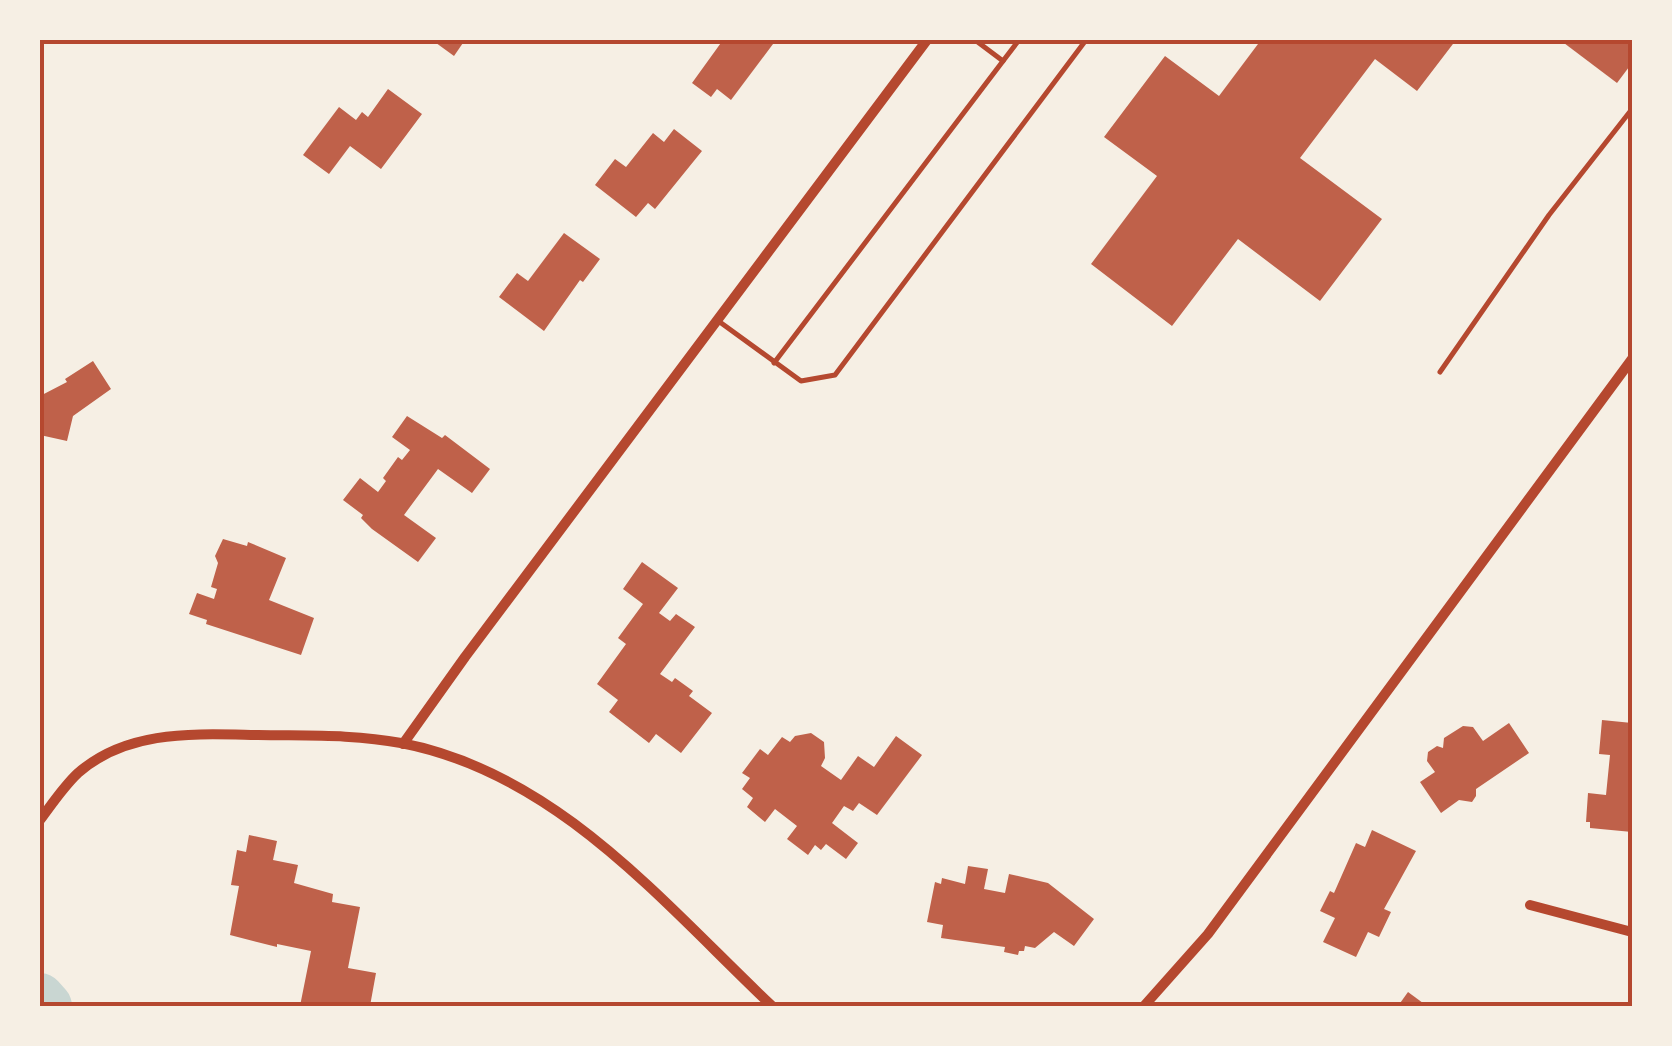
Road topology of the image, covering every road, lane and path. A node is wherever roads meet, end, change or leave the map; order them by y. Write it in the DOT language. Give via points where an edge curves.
graph roads {
  1 [pos="927,40"];
  2 [pos="975,40"];
  3 [pos="1019,40"];
  4 [pos="1086,40"];
  5 [pos="1003,61"];
  6 [pos="1632,109"];
  7 [pos="717,320"];
  8 [pos="1632,359"];
  9 [pos="774,363"];
  10 [pos="1440,372"];
  11 [pos="403,744"];
  12 [pos="40,820"];
  13 [pos="1530,905"];
  14 [pos="1632,932"];
  15 [pos="772,1006"];
  16 [pos="1144,1006"];
  1 -- 7 [label="street"];
  2 -- 5 [label="lane"];
  3 -- 5 [label="lane"];
  4 -- 9 [label="lane" via="835,375 801,381"];
  5 -- 9 [label="lane"];
  6 -- 10 [label="lane"];
  7 -- 9 [label="lane"];
  7 -- 11 [label="street"];
  8 -- 16 [label="street" via="1208,934"];
  11 -- 12 [label="street" via="350,736 190,734 141,740 76,774"];
  11 -- 15 [label="street" via="484,769 564,815"];
  13 -- 14 [label="street"];
}
